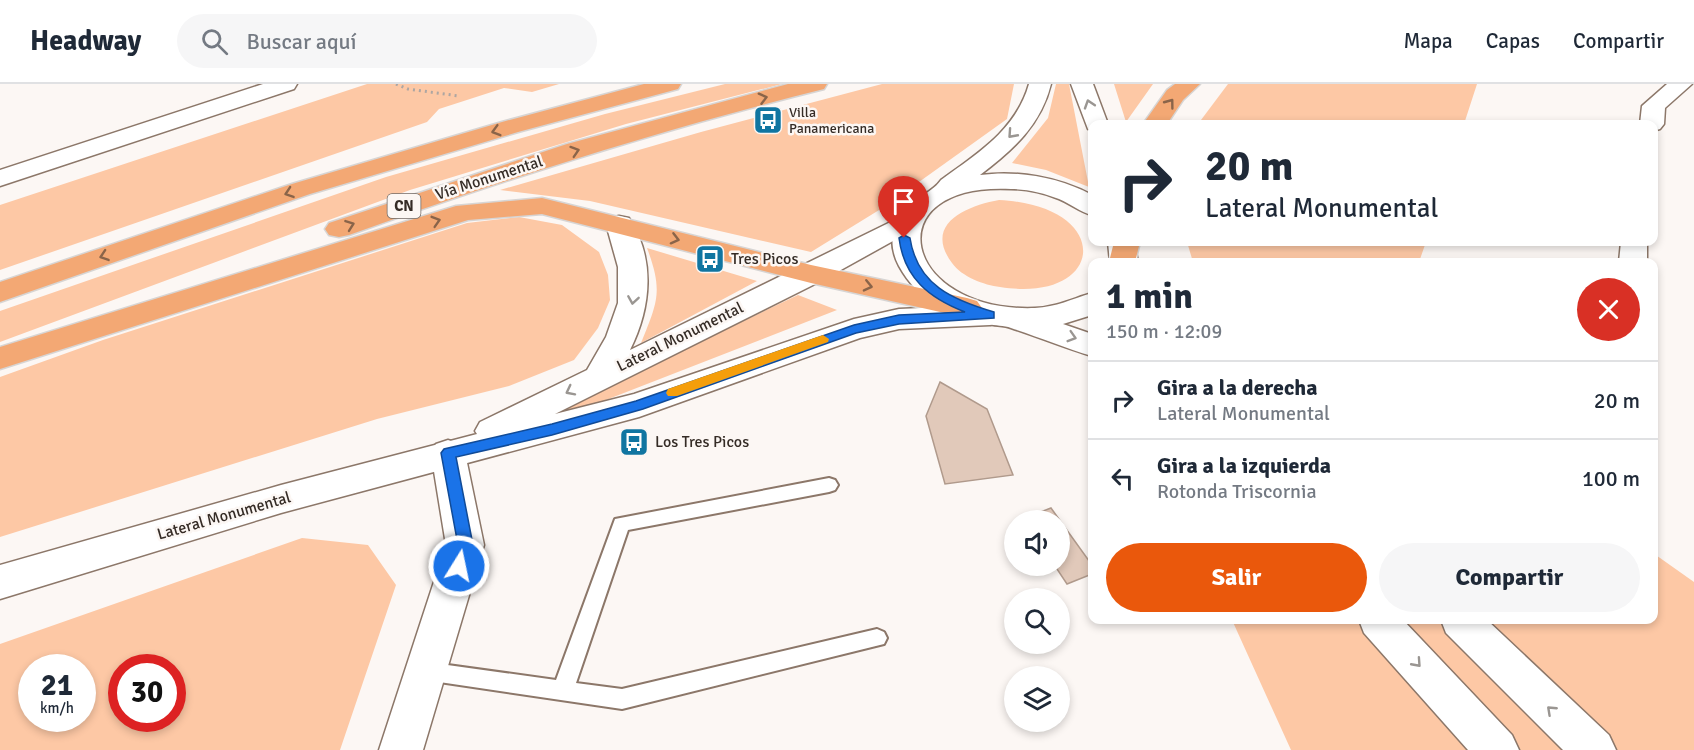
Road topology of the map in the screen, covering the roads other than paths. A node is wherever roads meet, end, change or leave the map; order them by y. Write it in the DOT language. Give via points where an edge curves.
graph roads {
  1 [pos="286,84"];
  2 [pos="650,84"];
  3 [pos="670,84"];
  4 [pos="816,84"];
  5 [pos="1040,84"];
  6 [pos="1083,84"];
  7 [pos="1189,84"];
  8 [pos="1681,84"];
  9 [pos="572,109"];
  10 [pos="1095,120"];
  11 [pos="1158,120"];
  12 [pos="1652,120"];
  13 [pos="0,178"];
  14 [pos="931,199"];
  15 [pos="1088,205"];
  16 [pos="911,220"];
  17 [pos="619,224"];
  18 [pos="811,274"];
  19 [pos="0,292"];
  20 [pos="1088,305"];
  21 [pos="989,314"];
  22 [pos="1088,344"];
  23 [pos="0,357"];
  24 [pos="600,376"];
  25 [pos="448,453"];
  26 [pos="829,485"];
  27 [pos="0,582"];
  28 [pos="1382,624"];
  29 [pos="1464,624"];
  30 [pos="877,638"];
  31 [pos="426,672"];
  32 [pos="563,691"];
  33 [pos="401,750"];
  34 [pos="1497,750"];
  35 [pos="1594,750"];
  1 -- 13 [label="street"];
  2 -- 9 [label="highway"];
  3 -- 9 [label="highway"];
  23 -- 4 [label="highway, Vía Monumental / CN, one-way" via="423,199 629,134"];
  5 -- 14 [label="street, one-way" via="1027,118 1002,146"];
  10 -- 6 [label="street, one-way"];
  11 -- 7 [label="highway, one-way" via="1175,95"];
  8 -- 12 [label="street" via="1654,106"];
  9 -- 19 [label="highway, one-way" via="301,189"];
  14 -- 15 [label="street" via="958,186 991,181 1026,182 1060,190"];
  14 -- 16 [label="street"];
  16 -- 18 [label="street, Lateral Monumental"];
  16 -- 21 [label="street" via="904,238 907,258 919,277 939,295"];
  17 -- 18 [label="highway, one-way"];
  23 -- 17 [label="highway, one-way" via="465,212 542,206"];
  17 -- 24 [label="street, one-way" via="631,254 636,299 622,339"];
  18 -- 21 [label="highway, one-way"];
  18 -- 24 [label="street, Lateral Monumental"];
  20 -- 21 [label="street, Lateral Monumental" via="1052,317"];
  21 -- 22 [label="street, one-way"];
  21 -- 25 [label="street, Lateral Monumental" via="899,319 854,329 639,405 552,430"];
  24 -- 25 [label="street, Lateral Monumental, one-way"];
  25 -- 27 [label="street, Lateral Monumental"];
  25 -- 31 [label="street" via="465,545"];
  26 -- 32 [label="lane" via="621,524"];
  28 -- 34 [label="street, one-way"];
  35 -- 29 [label="street, one-way"];
  30 -- 32 [label="lane" via="622,699"];
  31 -- 32 [label="lane"];
  31 -- 33 [label="street"];
}
